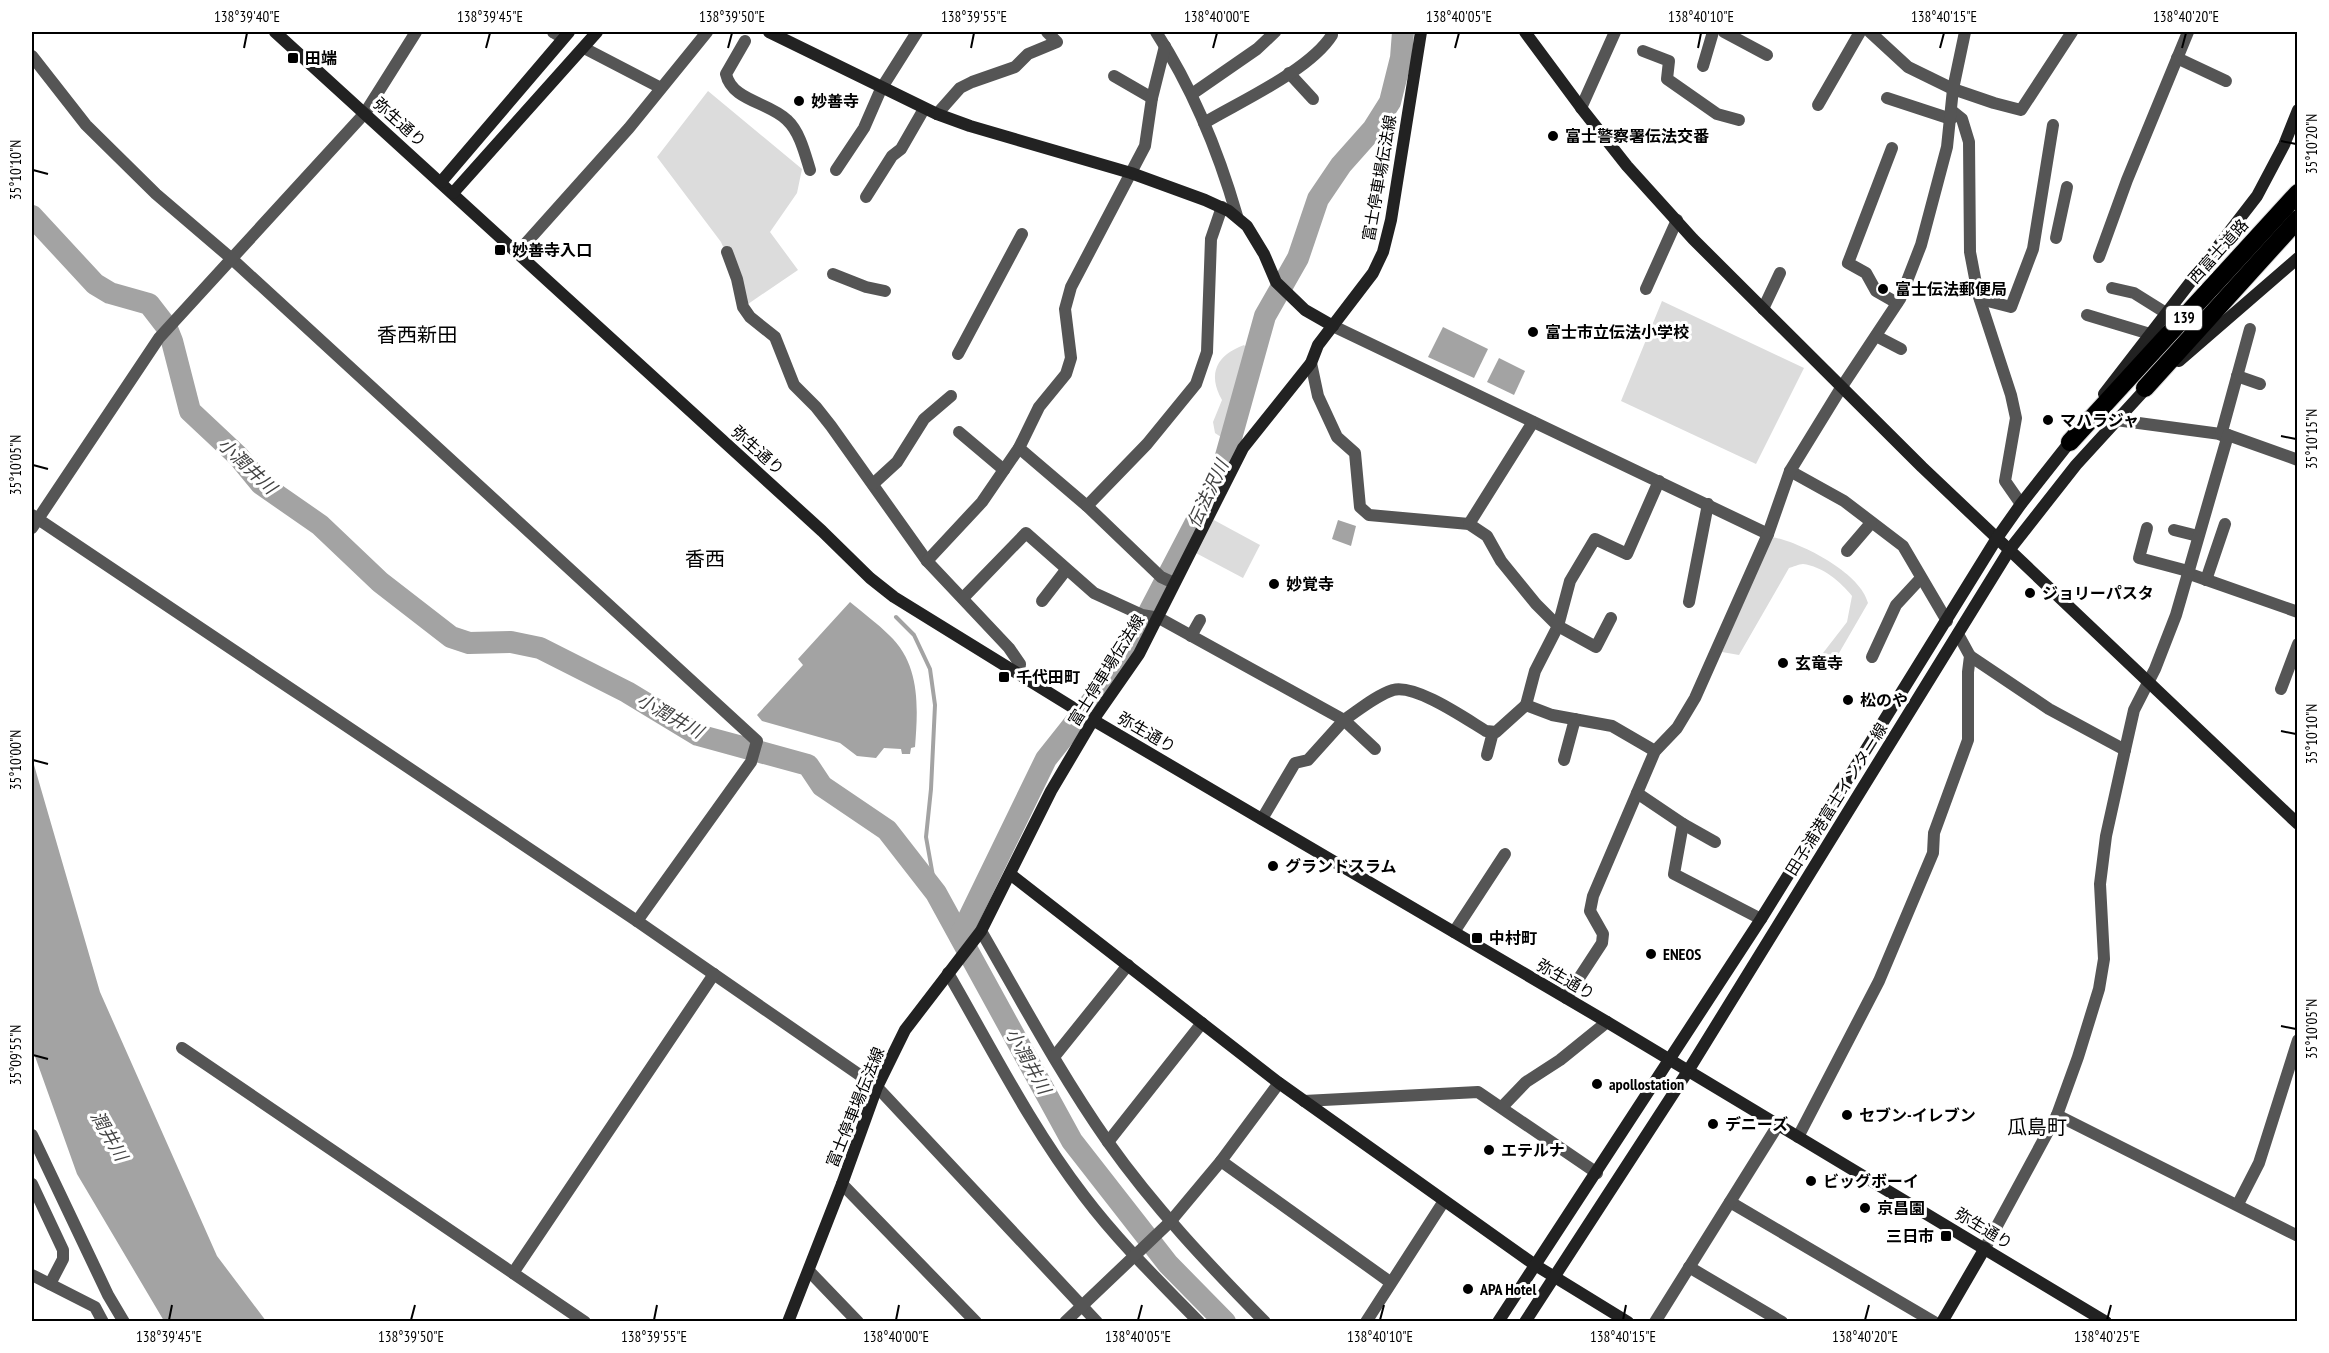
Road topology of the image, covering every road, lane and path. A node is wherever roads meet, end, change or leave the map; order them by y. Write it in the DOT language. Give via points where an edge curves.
graph roads {
  1 [pos="275,32"];
  2 [pos="416,32"];
  3 [pos="597,32"];
  4 [pos="707,32"];
  5 [pos="769,32"];
  6 [pos="917,32"];
  7 [pos="1047,32"];
  8 [pos="1155,32"];
  9 [pos="1275,32"];
  10 [pos="1421,32"];
  11 [pos="1525,32"];
  12 [pos="1615,32"];
  13 [pos="1713,32"];
  14 [pos="1724,32"];
  15 [pos="1860,32"];
  16 [pos="1870,32"];
  17 [pos="1965,32"];
  18 [pos="2072,32"];
  19 [pos="2188,32"];
  20 [pos="562,34"];
  21 [pos="1332,35"];
  22 [pos="745,41"];
  23 [pos="1165,46"];
  24 [pos="584,48"];
  25 [pos="1642,51"];
  26 [pos="1767,55"];
  27 [pos="32,56"];
  28 [pos="2177,58"];
  29 [pos="1703,66"];
  30 [pos="1289,73"];
  31 [pos="1114,76"];
  32 [pos="2226,81"];
  33 [pos="661,88"];
  34 [pos="881,89"];
  35 [pos="1953,89"];
  36 [pos="1192,94"];
  37 [pos="1152,98"];
  38 [pos="1887,98"];
  39 [pos="1313,99"];
  40 [pos="1818,105"];
  41 [pos="1581,108"];
  42 [pos="924,109"];
  43 [pos="2298,110"];
  44 [pos="365,113"];
  45 [pos="937,114"];
  46 [pos="1951,115"];
  47 [pos="1739,120"];
  48 [pos="1204,123"];
  49 [pos="2298,123"];
  50 [pos="2053,125"];
  51 [pos="2284,145"];
  52 [pos="1892,148"];
  53 [pos="810,170"];
  54 [pos="836,170"];
  55 [pos="1131,173"];
  56 [pos="441,182"];
  57 [pos="2067,187"];
  58 [pos="453,193"];
  59 [pos="2298,193"];
  60 [pos="866,197"];
  61 [pos="1222,207"];
  62 [pos="1237,216"];
  63 [pos="2298,219"];
  64 [pos="1677,220"];
  65 [pos="1022,234"];
  66 [pos="2056,238"];
  67 [pos="518,252"];
  68 [pos="727,252"];
  69 [pos="2099,257"];
  70 [pos="232,258"];
  71 [pos="2298,258"];
  72 [pos="1780,273"];
  73 [pos="833,274"];
  74 [pos="2112,288"];
  75 [pos="1646,289"];
  76 [pos="885,291"];
  77 [pos="1980,299"];
  78 [pos="1897,303"];
  79 [pos="1762,309"];
  80 [pos="2166,313"];
  81 [pos="2087,315"];
  82 [pos="1333,326"];
  83 [pos="2250,329"];
  84 [pos="2150,334"];
  85 [pos="1876,336"];
  86 [pos="1901,349"];
  87 [pos="958,354"];
  88 [pos="1311,363"];
  89 [pos="2237,376"];
  90 [pos="2260,384"];
  91 [pos="1841,388"];
  92 [pos="2145,388"];
  93 [pos="951,396"];
  94 [pos="2116,420"];
  95 [pos="1533,422"];
  96 [pos="959,432"];
  97 [pos="2224,435"];
  98 [pos="2070,442"];
  99 [pos="1019,448"];
  100 [pos="2298,460"];
  101 [pos="1004,470"];
  102 [pos="1790,471"];
  103 [pos="1659,482"];
  104 [pos="873,484"];
  105 [pos="1708,504"];
  106 [pos="2021,504"];
  107 [pos="1087,506"];
  108 [pos="34,520"];
  109 [pos="1871,523"];
  110 [pos="1469,524"];
  111 [pos="2225,524"];
  112 [pos="2147,528"];
  113 [pos="2174,530"];
  114 [pos="1768,534"];
  115 [pos="2198,536"];
  116 [pos="1997,538"];
  117 [pos="2010,549"];
  118 [pos="1847,551"];
  119 [pos="927,561"];
  120 [pos="1066,570"];
  121 [pos="2187,572"];
  122 [pos="1921,578"];
  123 [pos="1168,580"];
  124 [pos="2206,580"];
  125 [pos="963,598"];
  126 [pos="1042,601"];
  127 [pos="1689,602"];
  128 [pos="2298,612"];
  129 [pos="1151,617"];
  130 [pos="1611,618"];
  131 [pos="1200,620"];
  132 [pos="1947,621"];
  133 [pos="1558,626"];
  134 [pos="1958,634"];
  135 [pos="1191,636"];
  136 [pos="2298,644"];
  137 [pos="1970,656"];
  138 [pos="1872,657"];
  139 [pos="1019,672"];
  140 [pos="2147,683"];
  141 [pos="2281,689"];
  142 [pos="1526,705"];
  143 [pos="1575,719"];
  144 [pos="1094,720"];
  145 [pos="1344,720"];
  146 [pos="1493,732"];
  147 [pos="1375,749"];
  148 [pos="2125,750"];
  149 [pos="1655,752"];
  150 [pos="1487,755"];
  151 [pos="1564,760"];
  152 [pos="1637,793"];
  153 [pos="1262,819"];
  154 [pos="1683,824"];
  155 [pos="2298,824"];
  156 [pos="1715,842"];
  157 [pos="1505,854"];
  158 [pos="1010,874"];
  159 [pos="1761,919"];
  160 [pos="637,921"];
  161 [pos="1454,932"];
  162 [pos="978,934"];
  163 [pos="1128,965"];
  164 [pos="714,974"];
  165 [pos="948,974"];
  166 [pos="1566,998"];
  167 [pos="1607,1022"];
  168 [pos="1202,1023"];
  169 [pos="2298,1040"];
  170 [pos="183,1048"];
  171 [pos="1054,1057"];
  172 [pos="1670,1060"];
  173 [pos="1688,1071"];
  174 [pos="1279,1083"];
  175 [pos="877,1087"];
  176 [pos="1304,1101"];
  177 [pos="1502,1107"];
  178 [pos="2057,1115"];
  179 [pos="1778,1125"];
  180 [pos="32,1135"];
  181 [pos="1798,1137"];
  182 [pos="1108,1142"];
  183 [pos="1221,1161"];
  184 [pos="1597,1173"];
  185 [pos="32,1184"];
  186 [pos="842,1184"];
  187 [pos="1444,1201"];
  188 [pos="1730,1202"];
  189 [pos="2238,1204"];
  190 [pos="1167,1224"];
  191 [pos="2298,1236"];
  192 [pos="1985,1248"];
  193 [pos="1138,1252"];
  194 [pos="1535,1265"];
  195 [pos="1689,1267"];
  196 [pos="809,1270"];
  197 [pos="513,1273"];
  198 [pos="32,1275"];
  199 [pos="1553,1277"];
  200 [pos="1390,1282"];
  201 [pos="50,1284"];
  202 [pos="1082,1305"];
  203 [pos="103,1322"];
  204 [pos="124,1322"];
  205 [pos="585,1322"];
  206 [pos="788,1322"];
  207 [pos="858,1322"];
  208 [pos="976,1322"];
  209 [pos="1065,1322"];
  210 [pos="1097,1322"];
  211 [pos="1199,1322"];
  212 [pos="1265,1322"];
  213 [pos="1366,1322"];
  214 [pos="1498,1322"];
  215 [pos="1525,1322"];
  216 [pos="1628,1322"];
  217 [pos="1655,1322"];
  218 [pos="1782,1322"];
  219 [pos="1934,1322"];
  220 [pos="1942,1322"];
  221 [pos="2106,1322"];
  1 -- 44 [label="street, 弥生通り"];
  2 -- 44 [label="street"];
  3 -- 24 [label="street"];
  4 -- 33 [label="street"];
  5 -- 34 [label="street"];
  6 -- 34 [label="street"];
  7 -- 45 [label="street" via="1057,42 1028,54 1015,68 960,88"];
  8 -- 23 [label="street"];
  9 -- 36 [label="street"];
  10 -- 82 [label="street, 富士停車場伝法線" via="1383,252 1373,273"];
  11 -- 41 [label="street"];
  12 -- 41 [label="street"];
  13 -- 29 [label="street"];
  14 -- 26 [label="street"];
  15 -- 40 [label="street"];
  16 -- 35 [label="street" via="1908,67"];
  17 -- 35 [label="street"];
  18 -- 35 [label="street" via="2021,110"];
  19 -- 28 [label="street"];
  20 -- 56 [label="street"];
  21 -- 30 [label="street" via="1308,62"];
  22 -- 53 [label="street" via="726,74 728,83 788,120"];
  23 -- 36 [label="street"];
  23 -- 37 [label="street"];
  24 -- 33 [label="street"];
  24 -- 58 [label="street"];
  25 -- 47 [label="street" via="1669,61 1667,79 1717,114"];
  27 -- 70 [label="street" via="86,124 156,194"];
  28 -- 32 [label="street"];
  28 -- 69 [label="street"];
  30 -- 39 [label="street"];
  30 -- 48 [label="street"];
  31 -- 37 [label="street"];
  33 -- 67 [label="street"];
  34 -- 42 [label="street"];
  34 -- 54 [label="street" via="864,128"];
  35 -- 46 [label="street"];
  36 -- 48 [label="street"];
  37 -- 55 [label="street" via="1145,146"];
  38 -- 46 [label="street"];
  41 -- 64 [label="street"];
  42 -- 45 [label="street"];
  42 -- 60 [label="street" via="901,150 892,156"];
  43 -- 51 [label="street"];
  44 -- 56 [label="street, 弥生通り"];
  44 -- 70 [label="street"];
  45 -- 55 [label="street"];
  46 -- 77 [label="street" via="1962,119 1969,142 1970,252"];
  46 -- 78 [label="street" via="1947,147 1921,245"];
  48 -- 62 [label="street"];
  49 -- 51 [label="street"];
  50 -- 77 [label="street" via="2033,249 2011,307"];
  51 -- 80 [label="street, 田子浦港富士インター線" via="2257,196"];
  52 -- 78 [label="street" via="1848,263 1866,273 1875,291"];
  55 -- 61 [label="street"];
  55 -- 99 [label="street" via="1071,287 1065,309 1071,358 1066,374 1039,407"];
  56 -- 58 [label="street, 弥生通り"];
  57 -- 66 [label="street"];
  58 -- 67 [label="street, 弥生通り"];
  59 -- 98 [label="highway, 西富士道路 / 139"];
  61 -- 62 [label="street"];
  61 -- 107 [label="street" via="1211,239 1206,352 1196,384 1147,444"];
  62 -- 82 [label="street" via="1264,254 1276,282 1305,310"];
  63 -- 92 [label="highway, 139"];
  64 -- 75 [label="street"];
  64 -- 79 [label="street"];
  65 -- 87 [label="street"];
  67 -- 139 [label="street, 弥生通り" via="870,578 894,597"];
  68 -- 104 [label="street" via="743,307 775,337 794,385 816,407"];
  70 -- 108 [label="street" via="159,338"];
  70 -- 160 [label="street" via="757,741 750,762"];
  71 -- 92 [label="street, 田子浦港富士インター線"];
  72 -- 79 [label="street"];
  73 -- 76 [label="street"];
  74 -- 80 [label="street" via="2134,294"];
  77 -- 106 [label="street" via="2016,418 2005,480"];
  78 -- 85 [label="street"];
  79 -- 91 [label="street"];
  80 -- 84 [label="street, 田子浦港富士インター線"];
  81 -- 84 [label="street"];
  82 -- 88 [label="street, 富士停車場伝法線" via="1318,345"];
  82 -- 95 [label="street"];
  83 -- 89 [label="street"];
  84 -- 98 [label="street, 田子浦港富士インター線"];
  85 -- 86 [label="street"];
  85 -- 91 [label="street"];
  88 -- 110 [label="street" via="1318,396 1337,437 1355,453 1360,507 1369,515"];
  88 -- 123 [label="street, 富士停車場伝法線" via="1243,448"];
  89 -- 90 [label="street"];
  89 -- 97 [label="street"];
  91 -- 102 [label="street"];
  91 -- 116 [label="street"];
  92 -- 94 [label="street, 田子浦港富士インター線"];
  93 -- 104 [label="street" via="924,420 897,462"];
  94 -- 97 [label="street"];
  94 -- 117 [label="street, 田子浦港富士インター線"];
  95 -- 103 [label="street"];
  95 -- 110 [label="street"];
  96 -- 101 [label="street"];
  97 -- 100 [label="street"];
  97 -- 115 [label="street"];
  98 -- 106 [label="street, 田子浦港富士インター線"];
  99 -- 101 [label="street"];
  99 -- 107 [label="street"];
  101 -- 119 [label="street" via="982,502"];
  102 -- 109 [label="street" via="1844,501"];
  102 -- 114 [label="street"];
  103 -- 105 [label="street"];
  103 -- 133 [label="street" via="1627,554 1595,539 1570,581"];
  104 -- 119 [label="street"];
  105 -- 114 [label="street"];
  105 -- 127 [label="street"];
  106 -- 116 [label="street, 田子浦港富士インター線"];
  107 -- 123 [label="street"];
  108 -- 160 [label="street"];
  109 -- 118 [label="street"];
  109 -- 122 [label="street" via="1903,546"];
  110 -- 133 [label="street" via="1487,536 1501,561"];
  111 -- 124 [label="street"];
  112 -- 121 [label="street" via="2139,558"];
  113 -- 115 [label="street"];
  114 -- 149 [label="street" via="1695,698 1677,729"];
  115 -- 121 [label="street"];
  116 -- 117 [label="street"];
  116 -- 132 [label="street, 田子浦港富士インター線"];
  117 -- 134 [label="street, 田子浦港富士インター線"];
  117 -- 140 [label="street"];
  119 -- 125 [label="street"];
  120 -- 125 [label="street" via="1026,533"];
  120 -- 126 [label="street"];
  120 -- 129 [label="street" via="1094,593"];
  121 -- 124 [label="street"];
  121 -- 140 [label="street" via="2176,615"];
  122 -- 132 [label="street"];
  122 -- 138 [label="street" via="1896,605"];
  123 -- 129 [label="street, 富士停車場伝法線"];
  124 -- 128 [label="street"];
  125 -- 139 [label="street" via="1009,648 1020,664"];
  129 -- 135 [label="street"];
  129 -- 144 [label="street, 富士停車場伝法線" via="1139,654"];
  130 -- 133 [label="street" via="1596,647"];
  131 -- 135 [label="street"];
  132 -- 159 [label="street, 田子浦港富士インター線"];
  133 -- 142 [label="street" via="1535,671"];
  134 -- 137 [label="street"];
  134 -- 173 [label="street, 田子浦港富士インター線"];
  135 -- 145 [label="street"];
  136 -- 141 [label="street"];
  137 -- 148 [label="street" via="2049,709"];
  137 -- 181 [label="street" via="1968,740 1934,833 1933,853 1879,981"];
  139 -- 144 [label="street, 弥生通り"];
  140 -- 148 [label="street" via="2134,710"];
  140 -- 155 [label="street"];
  142 -- 143 [label="street"];
  142 -- 146 [label="street"];
  143 -- 149 [label="street" via="1612,726"];
  143 -- 151 [label="street"];
  144 -- 153 [label="street, 弥生通り"];
  144 -- 158 [label="street, 富士停車場伝法線" via="1051,791"];
  145 -- 146 [label="street" via="1382,695 1406,690"];
  145 -- 147 [label="street"];
  145 -- 153 [label="street" via="1308,760 1295,763"];
  146 -- 150 [label="street"];
  148 -- 178 [label="street" via="2100,884 2104,959 2078,1058"];
  149 -- 152 [label="street"];
  152 -- 154 [label="street"];
  152 -- 166 [label="street" via="1593,897 1590,911 1603,934 1602,943"];
  153 -- 161 [label="street, 弥生通り"];
  154 -- 156 [label="street"];
  154 -- 159 [label="street" via="1674,874"];
  157 -- 161 [label="street"];
  158 -- 162 [label="street, 富士停車場伝法線"];
  158 -- 163 [label="street"];
  159 -- 172 [label="street, 田子浦港富士インター線"];
  160 -- 164 [label="street"];
  161 -- 166 [label="street, 弥生通り"];
  162 -- 165 [label="street, 富士停車場伝法線"];
  162 -- 171 [label="street"];
  163 -- 168 [label="street"];
  163 -- 171 [label="street"];
  164 -- 175 [label="street"];
  164 -- 197 [label="street"];
  165 -- 175 [label="street, 富士停車場伝法線" via="905,1030"];
  165 -- 193 [label="street" via="1017,1096 1084,1196"];
  166 -- 167 [label="street, 弥生通り"];
  167 -- 172 [label="street, 弥生通り"];
  167 -- 177 [label="street" via="1526,1082"];
  168 -- 174 [label="street"];
  168 -- 182 [label="street"];
  169 -- 189 [label="street" via="2259,1163"];
  170 -- 197 [label="street"];
  171 -- 182 [label="street"];
  172 -- 173 [label="street, 弥生通り"];
  172 -- 184 [label="street, 田子浦港富士インター線"];
  173 -- 179 [label="street, 弥生通り"];
  173 -- 199 [label="street, 田子浦港富士インター線"];
  174 -- 176 [label="street"];
  174 -- 183 [label="street"];
  175 -- 186 [label="street, 富士停車場伝法線"];
  175 -- 202 [label="street"];
  176 -- 177 [label="street" via="1478,1092"];
  176 -- 187 [label="street"];
  177 -- 184 [label="street"];
  178 -- 189 [label="street"];
  178 -- 192 [label="street"];
  179 -- 181 [label="street, 弥生通り"];
  179 -- 188 [label="street"];
  180 -- 204 [label="street"];
  181 -- 192 [label="street, 弥生通り"];
  182 -- 190 [label="street"];
  183 -- 190 [label="street"];
  183 -- 200 [label="street"];
  184 -- 194 [label="street, 田子浦港富士インター線"];
  185 -- 201 [label="street" via="63,1250 63,1259"];
  186 -- 196 [label="street, 富士停車場伝法線"];
  186 -- 208 [label="street"];
  187 -- 194 [label="street"];
  187 -- 200 [label="street"];
  188 -- 195 [label="street"];
  188 -- 219 [label="street"];
  189 -- 191 [label="street"];
  190 -- 193 [label="street"];
  190 -- 212 [label="street"];
  192 -- 220 [label="street"];
  192 -- 221 [label="street, 弥生通り"];
  193 -- 202 [label="street"];
  193 -- 211 [label="street"];
  194 -- 199 [label="street"];
  194 -- 214 [label="street, 田子浦港富士インター線"];
  195 -- 217 [label="street"];
  195 -- 218 [label="street"];
  196 -- 206 [label="street, 富士停車場伝法線"];
  196 -- 207 [label="street"];
  197 -- 205 [label="street"];
  198 -- 201 [label="street"];
  199 -- 215 [label="street, 田子浦港富士インター線"];
  199 -- 216 [label="street"];
  200 -- 213 [label="street"];
  201 -- 203 [label="street" via="95,1307"];
  202 -- 209 [label="street"];
  202 -- 210 [label="street"];
}
